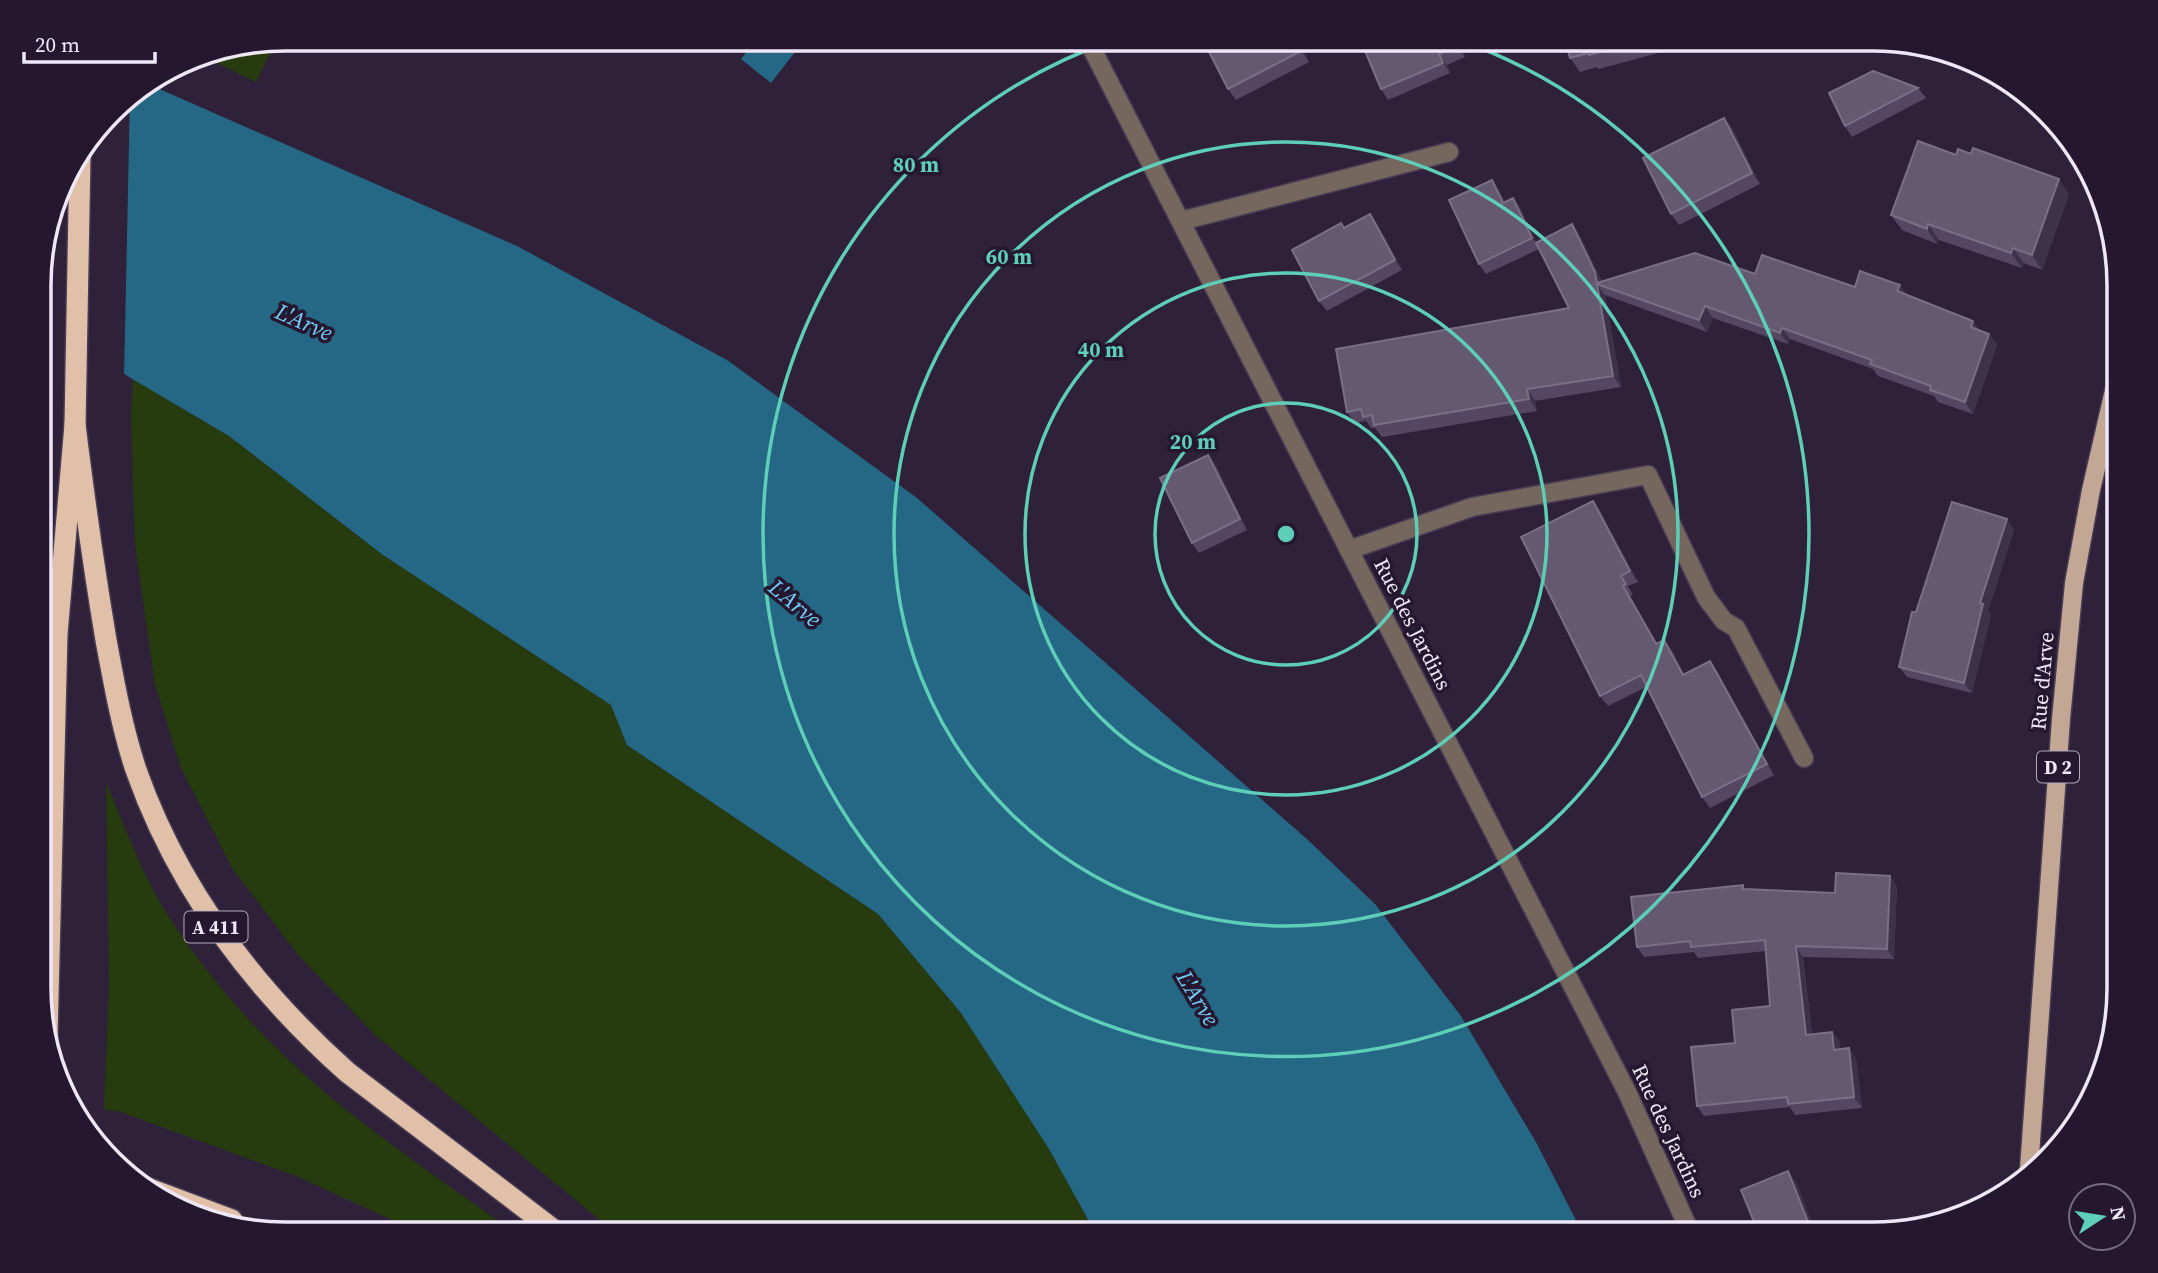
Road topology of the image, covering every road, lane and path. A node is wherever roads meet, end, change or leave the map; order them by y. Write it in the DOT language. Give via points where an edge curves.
graph roads {
  1 [pos="1094,51"];
  2 [pos="1449,152"];
  3 [pos="80,173"];
  4 [pos="1181,221"];
  5 [pos="2107,421"];
  6 [pos="76,487"];
  7 [pos="1349,550"];
  8 [pos="1804,758"];
  9 [pos="51,876"];
  10 [pos="2029,1162"];
  11 [pos="543,1222"];
  12 [pos="1686,1222"];
  1 -- 4 [label="street, Rue des Jardins"];
  2 -- 4 [label="street"];
  3 -- 6 [label="highway"];
  4 -- 7 [label="street, Rue des Jardins"];
  5 -- 10 [label="main road, Rue d'Arve / D 2" via="2074,583"];
  6 -- 9 [label="highway" via="57,634"];
  6 -- 11 [label="highway, A 411" via="135,767 166,844 200,903 272,997 322,1049"];
  7 -- 8 [label="street" via="1472,507 1648,475 1706,597 1724,621 1736,628"];
  7 -- 12 [label="street, Rue des Jardins" via="1627,1092"];
}
